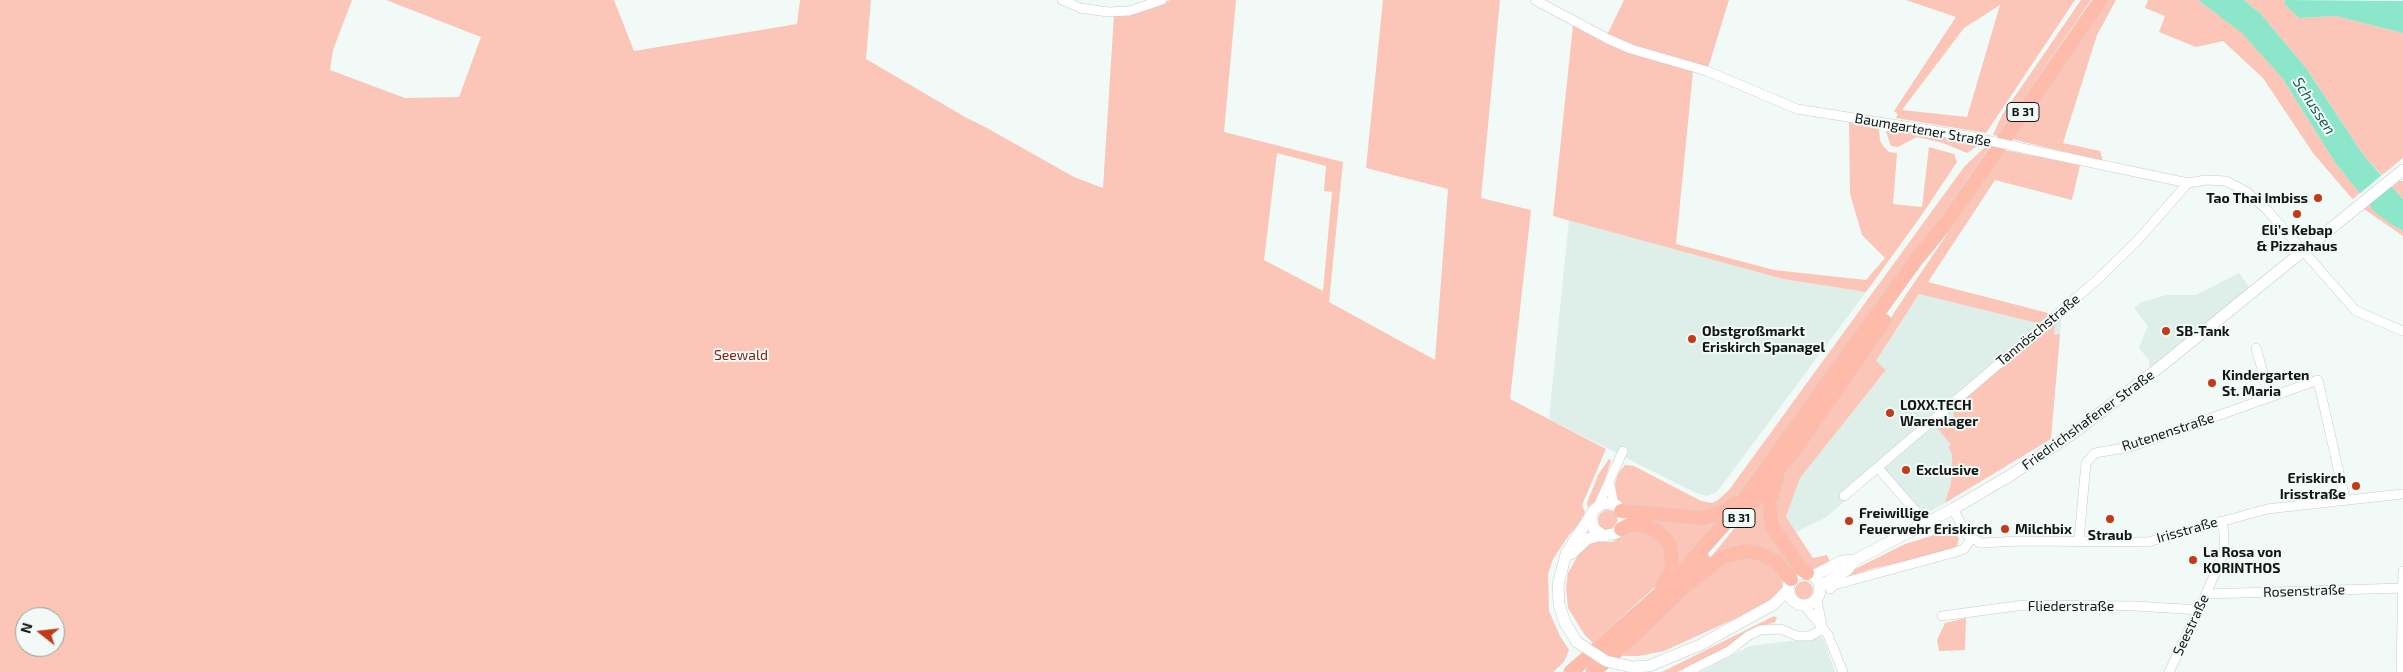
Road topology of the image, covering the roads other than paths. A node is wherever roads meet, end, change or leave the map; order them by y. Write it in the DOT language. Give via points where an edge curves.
graph roads {
  1 [pos="1062,0"];
  2 [pos="1162,0"];
  3 [pos="1534,0"];
  4 [pos="2101,0"];
  5 [pos="2399,173"];
  6 [pos="2188,183"];
  7 [pos="1946,223"];
  8 [pos="2302,251"];
  9 [pos="2403,331"];
  10 [pos="2256,348"];
  11 [pos="2270,397"];
  12 [pos="1796,448"];
  13 [pos="1623,451"];
  14 [pos="1878,468"];
  15 [pos="1756,480"];
  16 [pos="1609,482"];
  17 [pos="2403,494"];
  18 [pos="1844,496"];
  19 [pos="2345,500"];
  20 [pos="1598,506"];
  21 [pos="1617,507"];
  22 [pos="1953,509"];
  23 [pos="1591,516"];
  24 [pos="2221,521"];
  25 [pos="1926,523"];
  26 [pos="1621,529"];
  27 [pos="1601,535"];
  28 [pos="1971,539"];
  29 [pos="2079,540"];
  30 [pos="1854,560"];
  31 [pos="1564,561"];
  32 [pos="2403,570"];
  33 [pos="1810,574"];
  34 [pos="1683,588"];
  35 [pos="1825,588"];
  36 [pos="2402,588"];
  37 [pos="1790,590"];
  38 [pos="2206,594"];
  39 [pos="1817,600"];
  40 [pos="1805,606"];
  41 [pos="2200,610"];
  42 [pos="1635,616"];
  43 [pos="1942,616"];
  44 [pos="1823,629"];
  45 [pos="1570,672"];
  46 [pos="1593,672"];
  47 [pos="1687,672"];
  48 [pos="1843,672"];
  49 [pos="2169,672"];
  50 [pos="2401,672"];
  1 -- 2 [label="street" via="1080,8 1108,12 1129,11"];
  3 -- 6 [label="street, Baumgartener Straße, bridge" via="1631,49 1707,71 1797,109 1968,136"];
  4 -- 7 [label="main road, B 31"];
  5 -- 8 [label="street, Friedrichshafener Straße"];
  6 -- 8 [label="street, Baumgartener Straße" via="2226,181 2247,192"];
  6 -- 14 [label="street, Tannöschstraße" via="2097,280"];
  7 -- 12 [label="main road, B 31" via="1922,265"];
  7 -- 15 [label="main road, B 31"];
  8 -- 9 [label="street, Baumgartener Straße" via="2356,310"];
  8 -- 22 [label="street, Friedrichshafener Straße" via="2075,432"];
  10 -- 11 [label="street"];
  11 -- 19 [label="street, Rutenenstraße" via="2318,380"];
  11 -- 29 [label="street, Rutenenstraße" via="2130,447 2095,453 2085,470"];
  12 -- 33 [label="main road" via="1773,486 1769,510 1779,539"];
  12 -- 34 [label="main road, B 31"];
  13 -- 16 [label="street"];
  14 -- 18 [label="street, Tannöschstraße"];
  14 -- 25 [label="street"];
  15 -- 21 [label="main road" via="1734,505 1713,516 1683,517"];
  15 -- 42 [label="main road, B 31" via="1709,543 1671,584"];
  16 -- 20 [label="street"];
  16 -- 21 [label="street"];
  17 -- 19 [label="street, Irisstraße"];
  19 -- 24 [label="street, Irisstraße" via="2266,509"];
  20 -- 21 [label="street" via="1607,503"];
  20 -- 23 [label="street"];
  21 -- 26 [label="street" via="1624,520"];
  22 -- 25 [label="street, Friedrichshafener Straße"];
  22 -- 28 [label="street"];
  23 -- 27 [label="street" via="1592,526"];
  23 -- 31 [label="street"];
  24 -- 29 [label="street, Irisstraße" via="2148,542"];
  24 -- 38 [label="street, Seestraße" via="2226,546"];
  25 -- 30 [label="street, Friedrichshafener Straße"];
  26 -- 27 [label="street" via="1610,536"];
  26 -- 42 [label="main road" via="1629,525 1643,525 1658,531 1670,545 1672,555 1665,581"];
  27 -- 31 [label="street" via="1587,539"];
  28 -- 29 [label="street, Irisstraße" via="1987,543"];
  28 -- 35 [label="street" via="1964,549"];
  30 -- 33 [label="street, Friedrichshafener Straße" via="1842,561"];
  30 -- 35 [label="street, Friedrichshafener Straße"];
  31 -- 37 [label="street, Friedrichshafener Straße, bridge" via="1558,585 1560,604 1565,623 1577,642 1606,661 1632,667 1654,664 1700,645 1774,604"];
  32 -- 36 [label="street"];
  33 -- 35 [label="street"];
  33 -- 37 [label="street, Friedrichshafener Straße" via="1797,575"];
  34 -- 37 [label="main road" via="1722,557 1746,552 1760,554 1776,562"];
  34 -- 46 [label="main road, B 31"];
  35 -- 39 [label="street"];
  36 -- 38 [label="street, Rosenstraße"];
  36 -- 50 [label="street"];
  37 -- 40 [label="street"];
  38 -- 41 [label="street, Seestraße"];
  39 -- 40 [label="street"];
  39 -- 44 [label="street"];
  40 -- 44 [label="street"];
  41 -- 43 [label="street, Fliederstraße" via="2024,605"];
  41 -- 49 [label="street, Seestraße"];
  42 -- 45 [label="main road, B 31"];
  44 -- 47 [label="street" via="1810,636 1797,636 1781,629 1760,630 1729,651"];
  44 -- 48 [label="street"];
}
